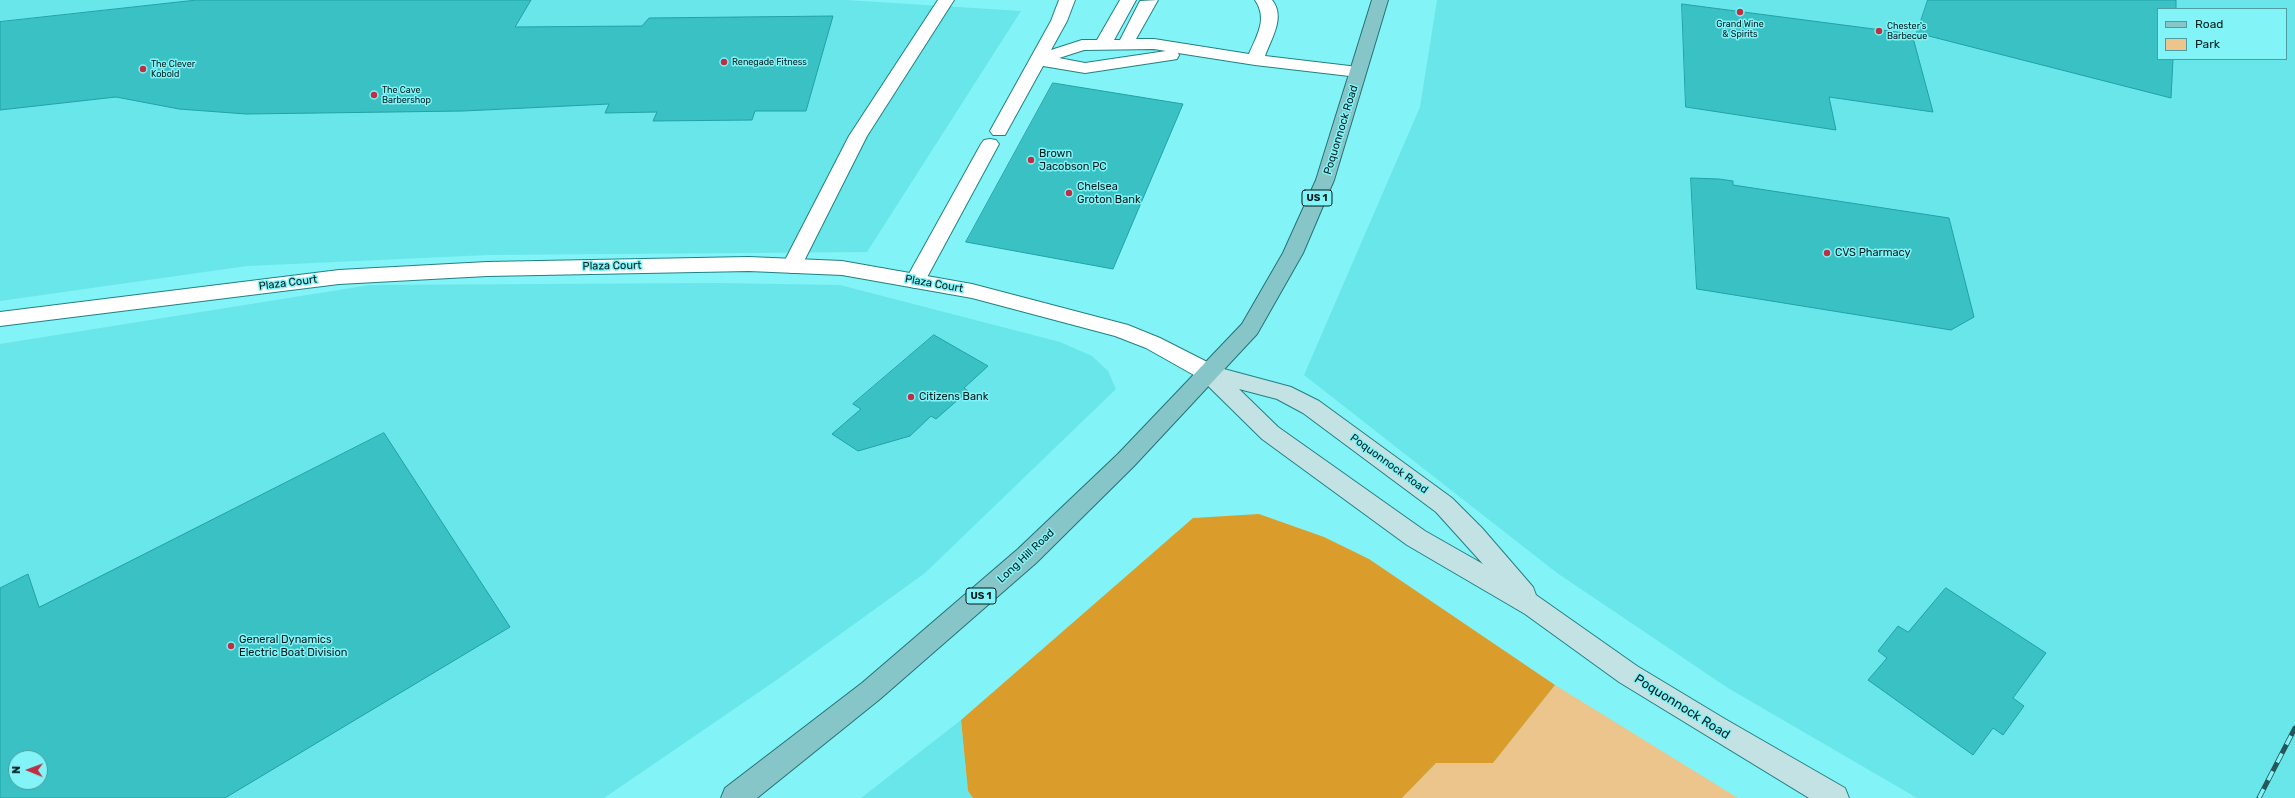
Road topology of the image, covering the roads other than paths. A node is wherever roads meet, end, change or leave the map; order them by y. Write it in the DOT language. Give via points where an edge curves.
graph roads {
  1 [pos="946,0"];
  2 [pos="1067,0"];
  3 [pos="1128,0"];
  4 [pos="1150,0"];
  5 [pos="1263,0"];
  6 [pos="1380,0"];
  7 [pos="1103,44"];
  8 [pos="1126,44"];
  9 [pos="1192,49"];
  10 [pos="1038,60"];
  11 [pos="1255,60"];
  12 [pos="1358,72"];
  13 [pos="792,266"];
  14 [pos="915,281"];
  15 [pos="0,319"];
  16 [pos="1209,373"];
  17 [pos="1534,606"];
  18 [pos="735,798"];
  19 [pos="1835,798"];
  1 -- 13 [label="street" via="858,136"];
  2 -- 10 [label="street"];
  3 -- 7 [label="street"];
  4 -- 8 [label="street"];
  5 -- 11 [label="street" via="1269,4 1270,21"];
  6 -- 12 [label="main road, Poquonnock Road / US 1"];
  7 -- 8 [label="street"];
  7 -- 10 [label="street" via="1082,45"];
  8 -- 9 [label="street" via="1171,45"];
  9 -- 10 [label="street" via="1168,56 1085,68"];
  9 -- 11 [label="street"];
  10 -- 14 [label="street"];
  11 -- 12 [label="street"];
  12 -- 16 [label="main road, Poquonnock Road / US 1" via="1325,180 1293,253 1250,329"];
  13 -- 14 [label="street, Plaza Court" via="842,268"];
  13 -- 15 [label="street, Plaza Court" via="748,264 495,268 339,277"];
  14 -- 16 [label="street, Plaza Court" via="1016,302 1121,330 1153,343"];
  16 -- 17 [label="street, Poquonnock Road" via="1270,433 1403,529 1451,560"];
  16 -- 17 [label="street, Poquonnock Road" via="1283,393 1311,408 1356,440 1444,505"];
  16 -- 18 [label="main road, Long Hill Road / US 1" via="1126,460 1027,556 871,691"];
  17 -- 19 [label="street, Poquonnock Road" via="1628,674"];
}
